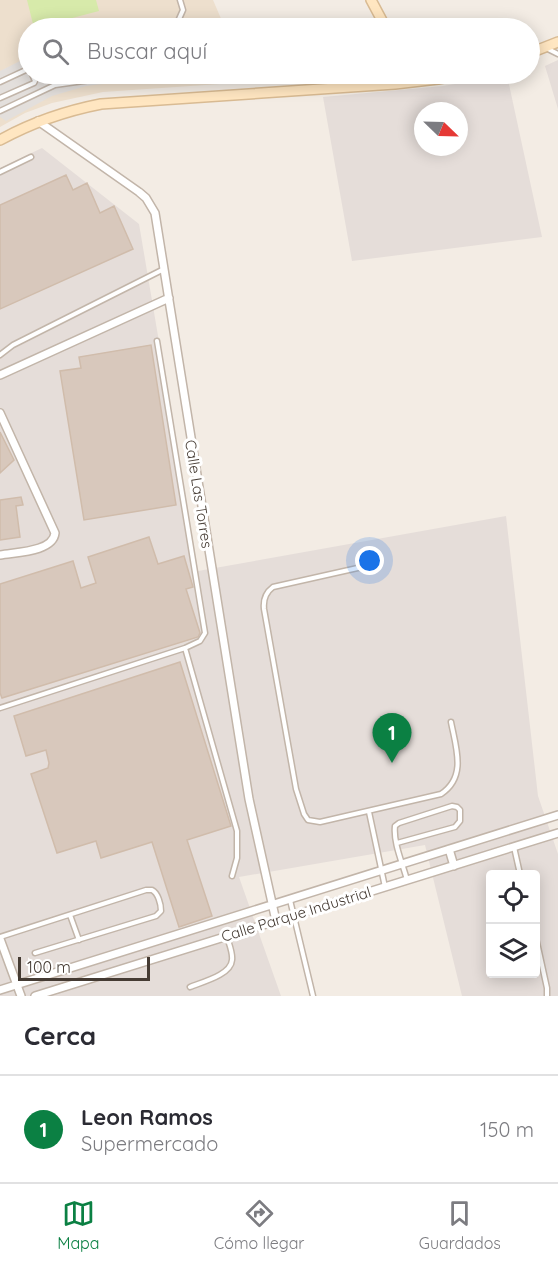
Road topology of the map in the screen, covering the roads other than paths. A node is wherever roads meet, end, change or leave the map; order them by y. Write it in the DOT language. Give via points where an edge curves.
graph roads {
  1 [pos="180,0"];
  2 [pos="371,0"];
  3 [pos="180,18"];
  4 [pos="381,18"];
  5 [pos="558,42"];
  6 [pos="545,47"];
  7 [pos="540,49"];
  8 [pos="558,54"];
  9 [pos="18,74"];
  10 [pos="0,82"];
  11 [pos="32,84"];
  12 [pos="62,84"];
  13 [pos="357,84"];
  14 [pos="55,85"];
  15 [pos="0,99"];
  16 [pos="0,111"];
  17 [pos="38,121"];
  18 [pos="1,139"];
  19 [pos="31,157"];
  20 [pos="0,172"];
  21 [pos="165,268"];
  22 [pos="169,298"];
  23 [pos="157,341"];
  24 [pos="0,356"];
  25 [pos="0,375"];
  26 [pos="0,413"];
  27 [pos="0,555"];
  28 [pos="371,564"];
  29 [pos="185,648"];
  30 [pos="0,708"];
  31 [pos="451,722"];
  32 [pos="369,812"];
  33 [pos="558,815"];
  34 [pos="558,833"];
  35 [pos="397,843"];
  36 [pos="514,847"];
  37 [pos="449,849"];
  38 [pos="402,863"];
  39 [pos="454,866"];
  40 [pos="382,870"];
  41 [pos="519,870"];
  42 [pos="232,876"];
  43 [pos="407,880"];
  44 [pos="385,887"];
  45 [pos="290,899"];
  46 [pos="272,905"];
  47 [pos="70,915"];
  48 [pos="294,915"];
  49 [pos="276,921"];
  50 [pos="227,936"];
  51 [pos="0,938"];
  52 [pos="79,940"];
  53 [pos="35,953"];
  54 [pos="540,956"];
  55 [pos="18,985"];
  56 [pos="190,987"];
  57 [pos="0,990"];
  58 [pos="21,996"];
  59 [pos="35,996"];
  60 [pos="313,996"];
  61 [pos="547,996"];
  1 -- 3 [label="lane" via="183,10"];
  2 -- 4 [label="street"];
  5 -- 6 [label="street"];
  6 -- 7 [label="street"];
  6 -- 8 [label="lane"];
  9 -- 10 [label="lane"];
  11 -- 15 [label="lane"];
  12 -- 14 [label="lane"];
  13 -- 17 [label="street" via="257,95 117,102"];
  14 -- 16 [label="lane"];
  17 -- 18 [label="street"];
  17 -- 21 [label="street, Calle Las Torres" via="146,198 155,213"];
  19 -- 20 [label="lane"];
  21 -- 22 [label="street, Calle Las Torres"];
  21 -- 24 [label="lane" via="13,345"];
  22 -- 25 [label="street"];
  22 -- 46 [label="street, Calle Las Torres" via="247,787"];
  23 -- 29 [label="lane" via="205,633 200,641"];
  26 -- 27 [label="street" via="55,533 46,547"];
  28 -- 32 [label="lane" via="273,587 267,591 263,604 296,789 304,814 308,820 320,822"];
  29 -- 30 [label="lane"];
  29 -- 42 [label="lane" via="237,831"];
  31 -- 32 [label="lane" via="459,767 453,784 435,796"];
  32 -- 40 [label="lane"];
  33 -- 37 [label="street, Calle Parque Industrial"];
  34 -- 36 [label="street, Calle Parque Industrial"];
  35 -- 35 [label="lane" via="455,827 460,821 460,810 455,806 399,823 394,829"];
  35 -- 38 [label="lane"];
  36 -- 39 [label="street, Calle Parque Industrial"];
  36 -- 41 [label="lane"];
  37 -- 38 [label="street, Calle Parque Industrial"];
  37 -- 39 [label="street"];
  38 -- 40 [label="street, Calle Parque Industrial"];
  38 -- 43 [label="lane"];
  39 -- 43 [label="street, Calle Parque Industrial"];
  40 -- 44 [label="lane"];
  40 -- 45 [label="street, Calle Parque Industrial"];
  43 -- 44 [label="street, Calle Parque Industrial"];
  44 -- 48 [label="street, Calle Parque Industrial"];
  45 -- 46 [label="street, Calle Parque Industrial"];
  45 -- 48 [label="lane"];
  46 -- 49 [label="street, Calle Las Torres"];
  46 -- 55 [label="street, Calle Parque Industrial"];
  47 -- 51 [label="lane"];
  47 -- 52 [label="lane"];
  47 -- 52 [label="lane" via="149,889 156,893 161,911 156,916"];
  48 -- 49 [label="street, Calle Parque Industrial"];
  48 -- 60 [label="lane"];
  49 -- 50 [label="street, Calle Parque Industrial"];
  50 -- 56 [label="lane" via="231,966"];
  50 -- 59 [label="street, Calle Parque Industrial"];
  51 -- 55 [label="street"];
  52 -- 53 [label="lane"];
  54 -- 61 [label="lane"];
  55 -- 57 [label="street, Calle Parque Industrial"];
  55 -- 58 [label="street"];
}
